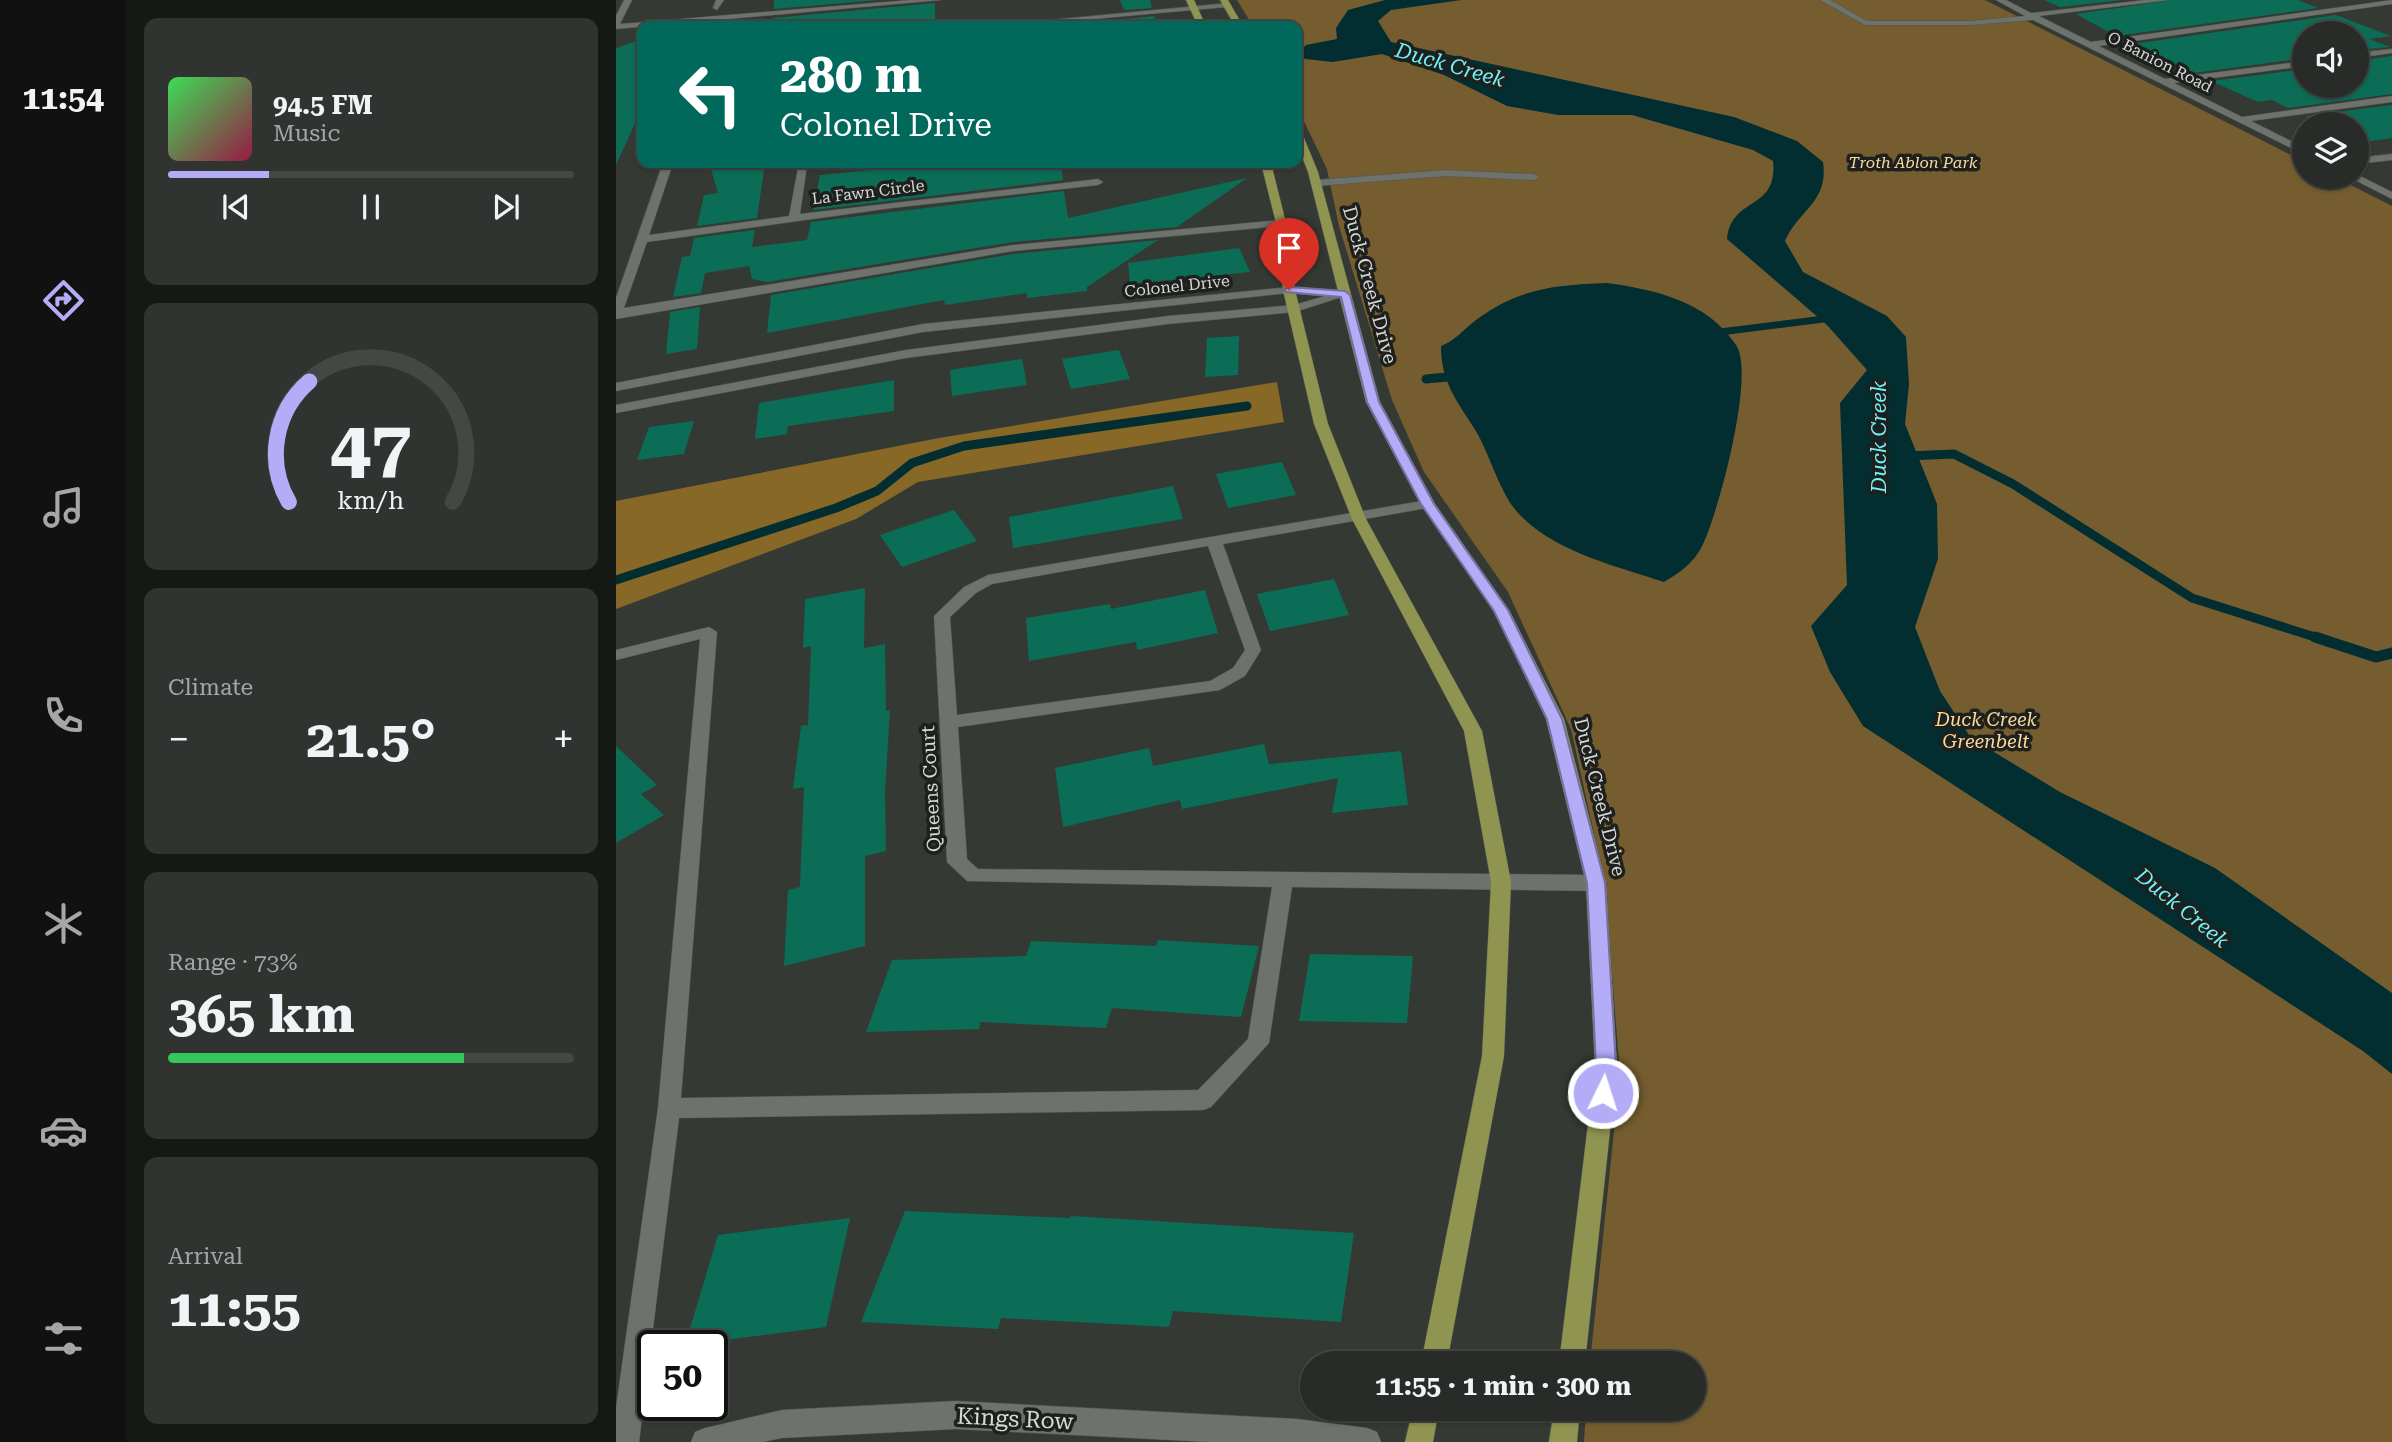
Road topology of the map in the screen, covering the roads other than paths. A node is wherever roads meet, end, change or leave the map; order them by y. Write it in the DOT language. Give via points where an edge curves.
graph roads {
  1 [pos="628,0"];
  2 [pos="937,0"];
  3 [pos="1824,0"];
  4 [pos="2000,0"];
  5 [pos="2165,0"];
  6 [pos="1225,2"];
  7 [pos="2392,2"];
  8 [pos="1191,4"];
  9 [pos="2033,16"];
  10 [pos="667,21"];
  11 [pos="1036,21"];
  12 [pos="1200,21"];
  13 [pos="1236,21"];
  14 [pos="637,23"];
  15 [pos="616,25"];
  16 [pos="2090,44"];
  17 [pos="2392,51"];
  18 [pos="2369,54"];
  19 [pos="2292,65"];
  20 [pos="2164,82"];
  21 [pos="2392,99"];
  22 [pos="2240,120"];
  23 [pos="1302,146"];
  24 [pos="2292,146"];
  25 [pos="2392,156"];
  26 [pos="2369,160"];
  27 [pos="666,168"];
  28 [pos="804,168"];
  29 [pos="1267,168"];
  30 [pos="1534,177"];
  31 [pos="1098,182"];
  32 [pos="1316,183"];
  33 [pos="2369,184"];
  34 [pos="2392,196"];
  35 [pos="794,218"];
  36 [pos="1281,223"];
  37 [pos="642,239"];
  38 [pos="1289,290"];
  39 [pos="1345,295"];
  40 [pos="1295,308"];
  41 [pos="617,314"];
  42 [pos="616,387"];
  43 [pos="616,410"];
  44 [pos="1428,504"];
  45 [pos="1359,519"];
  46 [pos="1214,541"];
  47 [pos="616,655"];
  48 [pos="948,722"];
  49 [pos="1283,881"];
  50 [pos="1500,883"];
  51 [pos="1596,883"];
  52 [pos="669,1108"];
  53 [pos="1436,1351"];
  54 [pos="1573,1351"];
  55 [pos="1423,1421"];
  56 [pos="1566,1421"];
  57 [pos="1109,1433"];
  58 [pos="625,1442"];
  59 [pos="705,1442"];
  60 [pos="1367,1442"];
  61 [pos="1419,1442"];
  62 [pos="1563,1442"];
  1 -- 15 [label="street"];
  2 -- 10 [label="street"];
  3 -- 9 [label="street" via="1865,23 1971,23"];
  4 -- 9 [label="street, O Banion Road"];
  5 -- 9 [label="street"];
  6 -- 8 [label="street"];
  6 -- 13 [label="main road"];
  7 -- 16 [label="street"];
  8 -- 11 [label="street"];
  8 -- 12 [label="main road"];
  9 -- 16 [label="street, O Banion Road"];
  14 -- 15 [label="street"];
  16 -- 20 [label="street, O Banion Road"];
  17 -- 18 [label="street"];
  19 -- 20 [label="street"];
  20 -- 22 [label="street, O Banion Road"];
  21 -- 22 [label="street"];
  22 -- 24 [label="street, O Banion Road"];
  23 -- 32 [label="main road, Duck Creek Drive"];
  25 -- 26 [label="street"];
  27 -- 37 [label="street"];
  28 -- 35 [label="street"];
  29 -- 36 [label="main road"];
  30 -- 32 [label="street" via="1446,173"];
  31 -- 35 [label="street, La Fawn Circle"];
  32 -- 39 [label="main road, Duck Creek Drive"];
  33 -- 34 [label="street"];
  35 -- 37 [label="street, La Fawn Circle"];
  36 -- 38 [label="main road"];
  36 -- 41 [label="street" via="1013,248"];
  37 -- 41 [label="street"];
  38 -- 39 [label="street, Colonel Drive"];
  38 -- 40 [label="main road"];
  38 -- 42 [label="street, Colonel Drive" via="923,328"];
  39 -- 40 [label="street, Colonel Drive"];
  39 -- 44 [label="main road, Duck Creek Drive" via="1373,402"];
  40 -- 43 [label="street, Colonel Drive" via="992,341"];
  40 -- 45 [label="main road" via="1321,424"];
  44 -- 45 [label="street, Queens Court"];
  44 -- 51 [label="main road, Duck Creek Drive" via="1501,610 1555,719"];
  45 -- 46 [label="street, Queens Court"];
  45 -- 50 [label="main road" via="1473,730"];
  46 -- 48 [label="street, Queens Court" via="988,580 970,590 942,616"];
  46 -- 48 [label="street" via="1253,650 1239,671 1214,686"];
  47 -- 52 [label="street" via="709,632"];
  48 -- 49 [label="street, Queens Court" via="957,862 974,876"];
  49 -- 50 [label="street, Queens Court"];
  49 -- 52 [label="street" via="1258,1043 1203,1100"];
  50 -- 51 [label="street, Queens Court"];
  50 -- 53 [label="main road" via="1493,1056"];
  51 -- 54 [label="main road, Duck Creek Drive" via="1606,1066"];
  52 -- 58 [label="street"];
  55 -- 61 [label="main road"];
  56 -- 62 [label="main road"];
  57 -- 59 [label="street, Kings Row" via="956,1415 782,1424"];
  57 -- 60 [label="street, Kings Row" via="1297,1433"];
}
